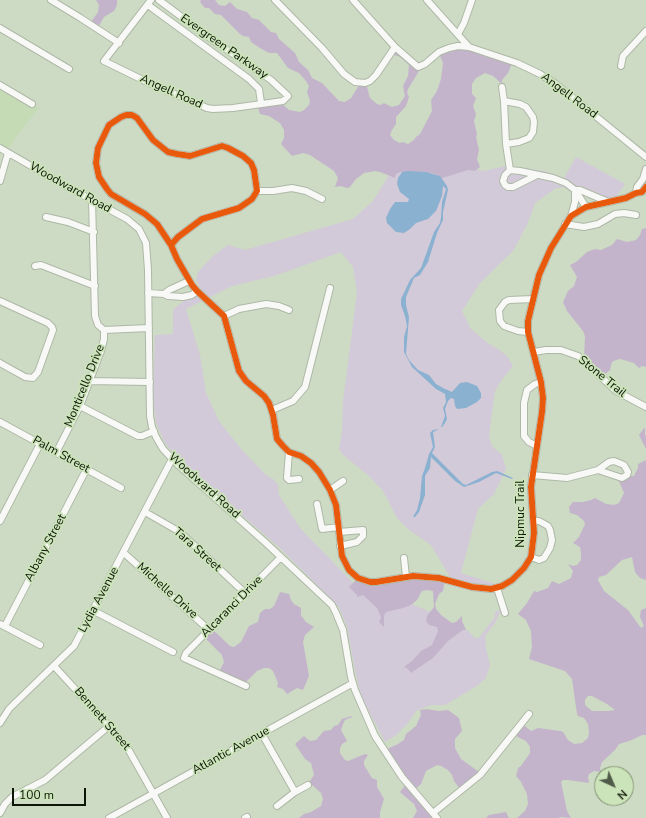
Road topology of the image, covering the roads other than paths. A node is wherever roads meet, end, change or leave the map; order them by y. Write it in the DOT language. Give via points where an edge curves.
graph roads {
  1 [pos="51,0"];
  2 [pos="159,0"];
  3 [pos="275,0"];
  4 [pos="354,0"];
  5 [pos="427,0"];
  6 [pos="472,0"];
  7 [pos="150,2"];
  8 [pos="0,28"];
  9 [pos="646,32"];
  10 [pos="458,34"];
  11 [pos="119,43"];
  12 [pos="396,46"];
  13 [pos="470,47"];
  14 [pos="621,66"];
  15 [pos="69,69"];
  16 [pos="0,85"];
  17 [pos="502,87"];
  18 [pos="288,96"];
  19 [pos="504,101"];
  20 [pos="261,103"];
  21 [pos="32,104"];
  22 [pos="506,144"];
  23 [pos="0,148"];
  24 [pos="8,153"];
  25 [pos="646,157"];
  26 [pos="646,169"];
  27 [pos="510,170"];
  28 [pos="537,175"];
  29 [pos="0,181"];
  30 [pos="646,187"];
  31 [pos="575,190"];
  32 [pos="258,191"];
  33 [pos="636,193"];
  34 [pos="92,200"];
  35 [pos="322,200"];
  36 [pos="607,202"];
  37 [pos="586,207"];
  38 [pos="636,215"];
  39 [pos="571,216"];
  40 [pos="46,218"];
  41 [pos="565,224"];
  42 [pos="94,232"];
  43 [pos="171,245"];
  44 [pos="35,266"];
  45 [pos="189,281"];
  46 [pos="95,286"];
  47 [pos="330,288"];
  48 [pos="196,291"];
  49 [pos="148,293"];
  50 [pos="164,294"];
  51 [pos="533,299"];
  52 [pos="0,301"];
  53 [pos="289,310"];
  54 [pos="224,316"];
  55 [pos="149,328"];
  56 [pos="104,330"];
  57 [pos="528,332"];
  58 [pos="534,352"];
  59 [pos="0,363"];
  60 [pos="89,381"];
  61 [pos="150,382"];
  62 [pos="541,382"];
  63 [pos="80,406"];
  64 [pos="646,407"];
  65 [pos="272,410"];
  66 [pos="0,422"];
  67 [pos="154,431"];
  68 [pos="40,444"];
  69 [pos="537,446"];
  70 [pos="289,452"];
  71 [pos="56,453"];
  72 [pos="172,459"];
  73 [pos="86,470"];
  74 [pos="598,470"];
  75 [pos="532,475"];
  76 [pos="299,479"];
  77 [pos="344,481"];
  78 [pos="121,488"];
  79 [pos="330,490"];
  80 [pos="317,504"];
  81 [pos="145,512"];
  82 [pos="0,521"];
  83 [pos="533,521"];
  84 [pos="339,530"];
  85 [pos="340,546"];
  86 [pos="124,553"];
  87 [pos="281,557"];
  88 [pos="531,557"];
  89 [pos="404,558"];
  90 [pos="406,577"];
  91 [pos="497,588"];
  92 [pos="246,594"];
  93 [pos="94,611"];
  94 [pos="505,613"];
  95 [pos="3,625"];
  96 [pos="209,630"];
  97 [pos="40,645"];
  98 [pos="173,652"];
  99 [pos="54,666"];
  100 [pos="353,683"];
  101 [pos="246,686"];
  102 [pos="529,714"];
  103 [pos="2,715"];
  104 [pos="0,723"];
  105 [pos="109,726"];
  106 [pos="262,734"];
  107 [pos="308,785"];
  108 [pos="295,792"];
  109 [pos="154,794"];
  110 [pos="278,806"];
  111 [pos="0,813"];
  112 [pos="435,816"];
  113 [pos="109,818"];
  114 [pos="167,818"];
  1 -- 11 [label="street"];
  2 -- 18 [label="street, Evergreen Parkway" via="271,80"];
  3 -- 12 [label="street" via="344,74 355,82 370,81"];
  4 -- 12 [label="street"];
  5 -- 10 [label="street"];
  6 -- 10 [label="street"];
  7 -- 11 [label="street"];
  7 -- 20 [label="street, Evergreen Parkway" via="249,79 258,89"];
  8 -- 15 [label="street"];
  9 -- 14 [label="street" via="623,56"];
  10 -- 13 [label="street"];
  11 -- 20 [label="street, Angell Road" via="104,61 207,108 220,109"];
  12 -- 13 [label="street, Angell Road" via="418,67 449,48"];
  13 -- 25 [label="street, Angell Road" via="518,63 540,74"];
  16 -- 21 [label="street"];
  17 -- 19 [label="street"];
  18 -- 20 [label="street, Angell Road" via="283,101"];
  19 -- 22 [label="street"];
  19 -- 22 [label="street" via="526,107 534,122 533,132 529,138"];
  22 -- 27 [label="street"];
  23 -- 24 [label="street, Woodward Road"];
  24 -- 29 [label="street"];
  24 -- 34 [label="street, Woodward Road"];
  26 -- 33 [label="street"];
  27 -- 28 [label="street"];
  27 -- 28 [label="street" via="503,181 508,187 520,185"];
  28 -- 31 [label="street" via="560,180"];
  30 -- 33 [label="street, Nipmuc Trail" via="642,192"];
  31 -- 36 [label="street"];
  31 -- 37 [label="street"];
  31 -- 39 [label="street"];
  32 -- 35 [label="street" via="292,188 306,191"];
  32 -- 43 [label="street" via="239,208 202,219"];
  32 -- 43 [label="street" via="256,175 243,156 222,146 190,156 168,152 158,145 137,118 126,114 121,116 109,125 98,148 96,163 99,177 111,194 152,219"];
  33 -- 36 [label="street, Nipmuc Trail"];
  34 -- 42 [label="street, Monticello Drive"];
  34 -- 49 [label="street, Woodward Road" via="127,219 144,237"];
  36 -- 37 [label="street, Nipmuc Trail"];
  37 -- 39 [label="street, Nipmuc Trail"];
  38 -- 41 [label="street" via="615,214 598,224 584,227"];
  39 -- 41 [label="street, Nipmuc Trail"];
  40 -- 42 [label="street" via="68,222"];
  41 -- 51 [label="street, Nipmuc Trail" via="543,265"];
  42 -- 46 [label="street, Monticello Drive"];
  43 -- 45 [label="street"];
  44 -- 46 [label="street" via="41,265"];
  45 -- 48 [label="street"];
  45 -- 50 [label="street"];
  46 -- 56 [label="street, Monticello Drive" via="95,316 98,325"];
  47 -- 65 [label="street" via="305,387 294,401"];
  48 -- 50 [label="street" via="183,297"];
  48 -- 54 [label="street"];
  49 -- 50 [label="street"];
  49 -- 55 [label="street, Woodward Road"];
  51 -- 57 [label="street, Nipmuc Trail"];
  51 -- 57 [label="street" via="509,300 499,310 500,321 504,326"];
  52 -- 59 [label="street" via="48,324 53,330 38,372 33,378 25,377"];
  53 -- 54 [label="street" via="266,304 239,309"];
  54 -- 65 [label="street, Nipmuc Trail" via="239,371 265,398"];
  55 -- 56 [label="street"];
  55 -- 61 [label="street, Woodward Road"];
  56 -- 60 [label="street, Monticello Drive" via="101,351"];
  57 -- 58 [label="street, Nipmuc Trail"];
  58 -- 62 [label="street, Nipmuc Trail"];
  58 -- 64 [label="street, Stone Trail" via="561,350 578,356 616,391"];
  60 -- 61 [label="street"];
  60 -- 63 [label="street, Monticello Drive"];
  61 -- 67 [label="street, Woodward Road" via="150,416"];
  62 -- 69 [label="street, Nipmuc Trail" via="542,412"];
  62 -- 69 [label="street" via="528,390 523,409 524,436"];
  63 -- 67 [label="street" via="138,436"];
  63 -- 71 [label="street, Monticello Drive"];
  65 -- 70 [label="street, Nipmuc Trail" via="276,435"];
  66 -- 68 [label="street, Palm Street"];
  67 -- 72 [label="street, Woodward Road"];
  68 -- 71 [label="street, Palm Street"];
  68 -- 82 [label="street"];
  69 -- 75 [label="street, Nipmuc Trail"];
  70 -- 76 [label="street" via="287,478"];
  70 -- 79 [label="street, Nipmuc Trail" via="311,463"];
  71 -- 73 [label="street, Palm Street"];
  72 -- 81 [label="street, Lydia Avenue"];
  72 -- 87 [label="street, Woodward Road"];
  73 -- 78 [label="street, Palm Street"];
  73 -- 95 [label="street, Albany Street"];
  74 -- 75 [label="street" via="568,478"];
  75 -- 83 [label="street, Nipmuc Trail" via="530,498"];
  77 -- 79 [label="street"];
  79 -- 84 [label="street, Nipmuc Trail" via="336,505"];
  80 -- 84 [label="street" via="322,529"];
  81 -- 86 [label="street, Lydia Avenue"];
  81 -- 92 [label="street, Tara Street" via="180,532"];
  83 -- 88 [label="street, Nipmuc Trail" via="534,541"];
  83 -- 88 [label="street" via="548,526 552,540 544,558 539,560"];
  84 -- 85 [label="street, Nipmuc Trail"];
  84 -- 85 [label="street" via="363,530 363,536 357,542"];
  85 -- 90 [label="street, Nipmuc Trail" via="349,570 358,578 376,582"];
  86 -- 93 [label="street, Lydia Avenue"];
  86 -- 96 [label="street, Michelle Drive"];
  87 -- 92 [label="street, Alcaranci Drive"];
  87 -- 100 [label="street, Woodward Road" via="326,598 335,610 343,630"];
  88 -- 91 [label="street, Nipmuc Trail" via="518,575"];
  89 -- 90 [label="street"];
  90 -- 91 [label="street, Nipmuc Trail" via="439,578 479,589"];
  91 -- 94 [label="street"];
  92 -- 96 [label="street, Alcaranci Drive"];
  93 -- 98 [label="street"];
  93 -- 99 [label="street, Lydia Avenue" via="74,646"];
  95 -- 97 [label="street"];
  96 -- 101 [label="street, Alcaranci Drive" via="184,658"];
  99 -- 103 [label="street, Lydia Avenue"];
  99 -- 105 [label="street, Bennett Street"];
  100 -- 106 [label="street, Atlantic Avenue"];
  100 -- 112 [label="street, Woodward Road" via="383,748 402,777"];
  102 -- 112 [label="street" via="480,775"];
  103 -- 104 [label="street, Lydia Avenue"];
  105 -- 109 [label="street, Bennett Street" via="127,747"];
  105 -- 111 [label="street" via="44,780 12,797"];
  106 -- 108 [label="street"];
  106 -- 109 [label="street, Atlantic Avenue"];
  107 -- 108 [label="street"];
  108 -- 110 [label="street"];
  109 -- 113 [label="street, Atlantic Avenue"];
  109 -- 114 [label="street, Bennett Street"];
}
